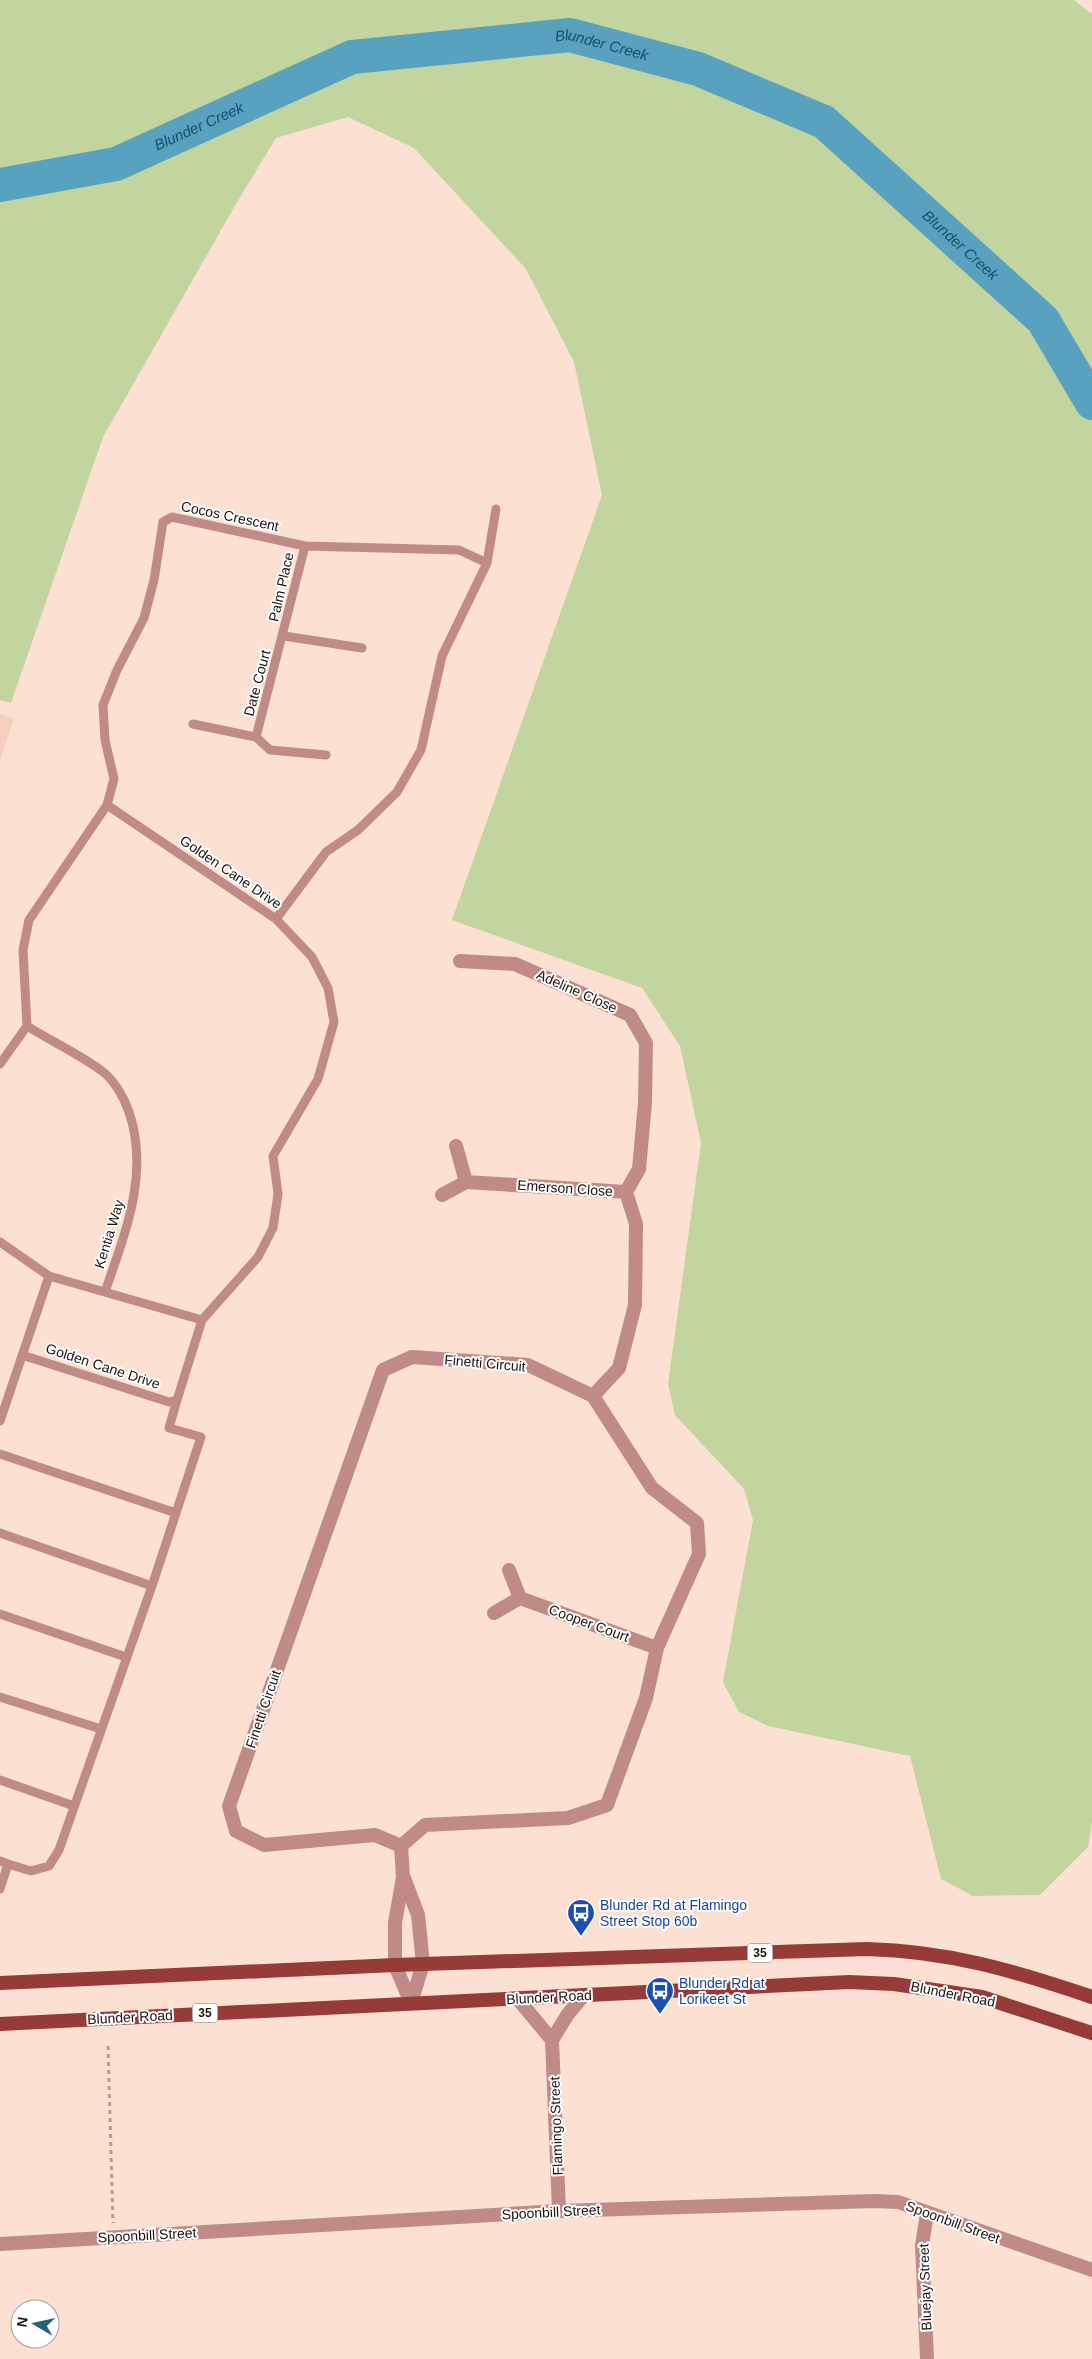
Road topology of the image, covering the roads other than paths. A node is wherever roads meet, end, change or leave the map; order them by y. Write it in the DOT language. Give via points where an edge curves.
graph roads {
  1 [pos="496,509"];
  2 [pos="305,546"];
  3 [pos="487,563"];
  4 [pos="284,636"];
  5 [pos="362,648"];
  6 [pos="193,724"];
  7 [pos="256,737"];
  8 [pos="326,755"];
  9 [pos="107,805"];
  10 [pos="276,919"];
  11 [pos="460,961"];
  12 [pos="27,1026"];
  13 [pos="0,1064"];
  14 [pos="456,1146"];
  15 [pos="466,1182"];
  16 [pos="626,1192"];
  17 [pos="442,1194"];
  18 [pos="0,1242"];
  19 [pos="49,1276"];
  20 [pos="105,1292"];
  21 [pos="202,1320"];
  22 [pos="22,1355"];
  23 [pos="593,1396"];
  24 [pos="4,1399"];
  25 [pos="177,1400"];
  26 [pos="0,1421"];
  27 [pos="0,1454"];
  28 [pos="176,1513"];
  29 [pos="0,1533"];
  30 [pos="509,1570"];
  31 [pos="152,1586"];
  32 [pos="520,1598"];
  33 [pos="0,1614"];
  34 [pos="494,1614"];
  35 [pos="657,1648"];
  36 [pos="126,1657"];
  37 [pos="0,1697"];
  38 [pos="101,1729"];
  39 [pos="0,1780"];
  40 [pos="74,1806"];
  41 [pos="402,1846"];
  42 [pos="4,1863"];
  43 [pos="403,1877"];
  44 [pos="0,1889"];
  45 [pos="423,1964"];
  46 [pos="395,1965"];
  47 [pos="0,1983"];
  48 [pos="584,1995"];
  49 [pos="1092,1997"];
  50 [pos="516,1998"];
  51 [pos="411,2003"];
  52 [pos="0,2024"];
  53 [pos="1092,2034"];
  54 [pos="552,2040"];
  55 [pos="559,2211"];
  56 [pos="927,2214"];
  57 [pos="0,2244"];
  58 [pos="1092,2270"];
  59 [pos="927,2359"];
  1 -- 3 [label="lane"];
  2 -- 3 [label="lane, Cocos Crescent" via="459,550"];
  2 -- 4 [label="lane, Palm Place"];
  2 -- 9 [label="lane, Cocos Crescent" via="172,517 163,522 144,618 103,704 105,740 114,780"];
  3 -- 10 [label="lane" via="442,656 421,750 397,792 358,830 326,852"];
  4 -- 5 [label="lane"];
  4 -- 7 [label="lane, Date Court"];
  6 -- 7 [label="lane"];
  7 -- 8 [label="lane" via="270,750"];
  9 -- 10 [label="lane, Golden Cane Drive"];
  9 -- 12 [label="lane, Cocos Crescent" via="30,920 23,950"];
  10 -- 21 [label="lane, Golden Cane Drive" via="312,958 328,988 334,1022 318,1079 273,1156 278,1194 273,1228 258,1257"];
  11 -- 16 [label="street, Adeline Close" via="515,964 630,1015 646,1043 645,1103 639,1169"];
  12 -- 13 [label="lane"];
  12 -- 20 [label="lane, Kentia Way" via="103,1072 124,1097 136,1132 138,1176 132,1214"];
  14 -- 15 [label="street"];
  15 -- 16 [label="street, Emerson Close"];
  15 -- 17 [label="street"];
  16 -- 23 [label="street, Emerson Close" via="636,1224 636,1305 620,1368"];
  18 -- 19 [label="lane"];
  19 -- 20 [label="lane"];
  19 -- 22 [label="lane"];
  20 -- 21 [label="lane"];
  21 -- 25 [label="lane, Golden Cane Drive"];
  22 -- 24 [label="lane"];
  22 -- 25 [label="lane, Golden Cane Drive" via="169,1402"];
  23 -- 35 [label="street" via="652,1488 698,1523 699,1554"];
  23 -- 41 [label="street, Finetti Circuit" via="528,1365 412,1357 383,1370 229,1806 236,1831 264,1845 375,1835"];
  24 -- 26 [label="lane"];
  25 -- 28 [label="lane" via="169,1428 201,1437"];
  27 -- 28 [label="lane"];
  28 -- 31 [label="lane"];
  29 -- 31 [label="lane"];
  30 -- 32 [label="street"];
  31 -- 36 [label="lane"];
  32 -- 34 [label="street"];
  32 -- 35 [label="street, Cooper Court"];
  33 -- 36 [label="lane"];
  35 -- 41 [label="street" via="646,1698 607,1805 568,1818 425,1825"];
  36 -- 38 [label="lane"];
  37 -- 38 [label="lane"];
  38 -- 40 [label="lane"];
  39 -- 40 [label="lane"];
  40 -- 42 [label="lane" via="59,1850 49,1866 31,1871"];
  41 -- 43 [label="street"];
  42 -- 44 [label="lane"];
  43 -- 45 [label="street" via="418,1915"];
  43 -- 46 [label="street" via="395,1922"];
  45 -- 46 [label="main road, 35"];
  45 -- 49 [label="main road, 35" via="898,1950 991,1964"];
  45 -- 51 [label="street"];
  46 -- 47 [label="main road, 35"];
  46 -- 51 [label="street"];
  48 -- 50 [label="main road, Blunder Road / 35"];
  48 -- 53 [label="main road, Blunder Road / 35" via="849,1982 894,1984 982,1997"];
  48 -- 54 [label="street"];
  50 -- 51 [label="main road, Blunder Road / 35"];
  50 -- 54 [label="street"];
  51 -- 52 [label="main road, Blunder Road / 35"];
  54 -- 55 [label="street, Flamingo Street"];
  55 -- 56 [label="street, Spoonbill Street" via="874,2201 898,2202"];
  55 -- 57 [label="street, Spoonbill Street"];
  56 -- 58 [label="street, Spoonbill Street"];
  56 -- 59 [label="street, Bluejay Street" via="922,2245"];
}
